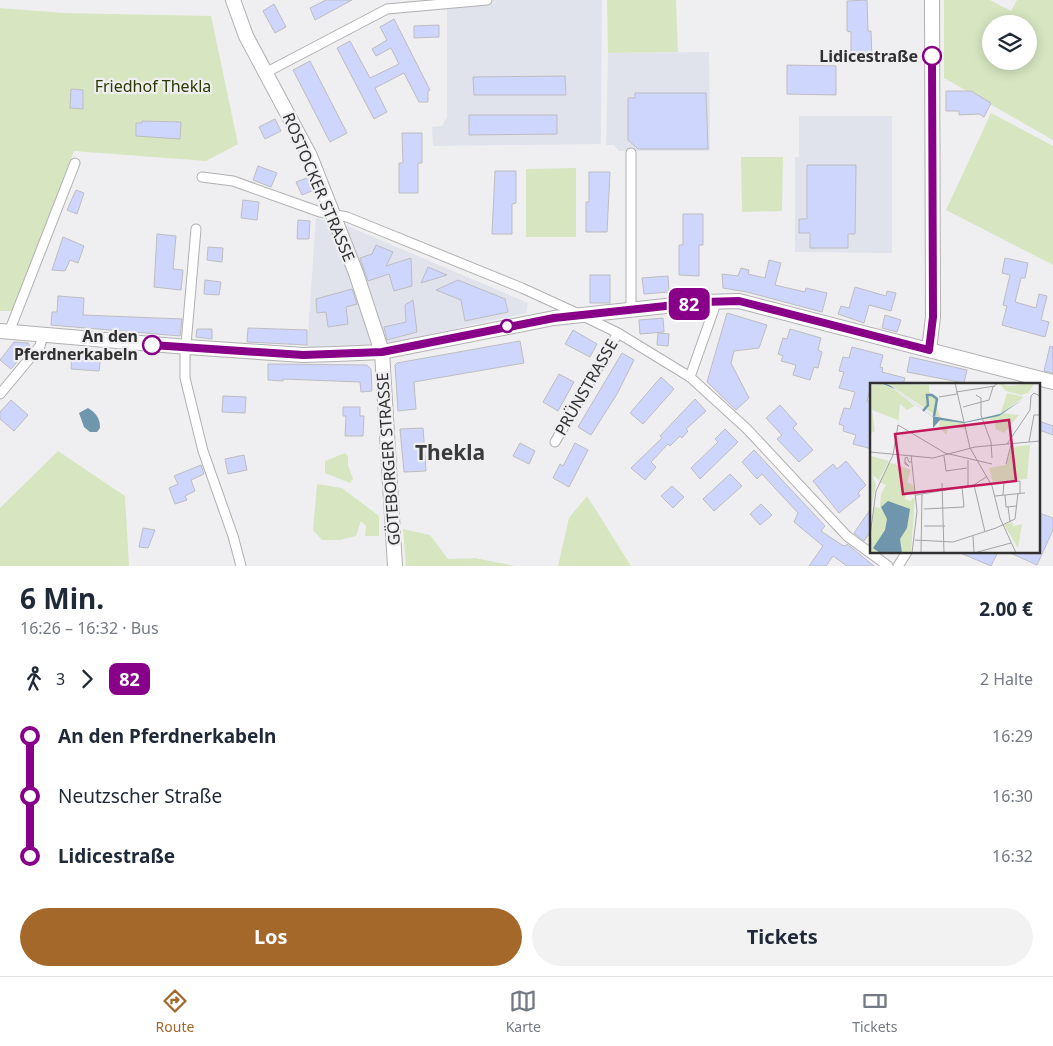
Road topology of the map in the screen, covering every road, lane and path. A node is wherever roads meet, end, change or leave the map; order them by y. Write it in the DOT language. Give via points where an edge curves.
graph roads {
  1 [pos="233,0"];
  2 [pos="487,0"];
  3 [pos="932,0"];
  4 [pos="387,5"];
  5 [pos="267,72"];
  6 [pos="631,153"];
  7 [pos="75,163"];
  8 [pos="202,177"];
  9 [pos="334,215"];
  10 [pos="196,229"];
  11 [pos="713,302"];
  12 [pos="631,310"];
  13 [pos="581,315"];
  14 [pos="4,332"];
  15 [pos="618,333"];
  16 [pos="44,335"];
  17 [pos="187,347"];
  18 [pos="929,350"];
  19 [pos="382,352"];
  20 [pos="690,377"];
  21 [pos="1053,382"];
  22 [pos="0,394"];
  23 [pos="555,442"];
  24 [pos="870,553"];
  25 [pos="872,554"];
  26 [pos="906,554"];
  27 [pos="241,566"];
  28 [pos="395,566"];
  29 [pos="888,566"];
  30 [pos="898,566"];
  1 -- 5 [label="main road, ROSTOCKER STRASSE" via="246,36"];
  2 -- 4 [label="street"];
  3 -- 18 [label="main road" via="933,317"];
  4 -- 5 [label="street"];
  5 -- 9 [label="main road, ROSTOCKER STRASSE" via="310,156"];
  6 -- 12 [label="street"];
  7 -- 14 [label="street"];
  8 -- 9 [label="street" via="234,181"];
  9 -- 13 [label="street" via="420,245"];
  9 -- 19 [label="main road, ROSTOCKER STRASSE"];
  10 -- 17 [label="street"];
  11 -- 12 [label="main road"];
  11 -- 18 [label="main road" via="739,301 759,305"];
  11 -- 20 [label="street" via="714,309"];
  12 -- 13 [label="main road"];
  13 -- 15 [label="street"];
  13 -- 19 [label="main road" via="513,324"];
  14 -- 16 [label="main road"];
  15 -- 20 [label="street"];
  15 -- 23 [label="street, PRÜNSTRASSE"];
  16 -- 17 [label="main road"];
  16 -- 22 [label="street" via="40,346"];
  17 -- 19 [label="main road" via="303,355"];
  17 -- 27 [label="street" via="185,378 203,451 234,536"];
  18 -- 21 [label="main road"];
  19 -- 28 [label="main road, GÖTEBORGER STRASSE"];
  20 -- 24 [label="street" via="746,429 847,536"];
  25 -- 29 [label="street"];
  26 -- 30 [label="street"];
}
